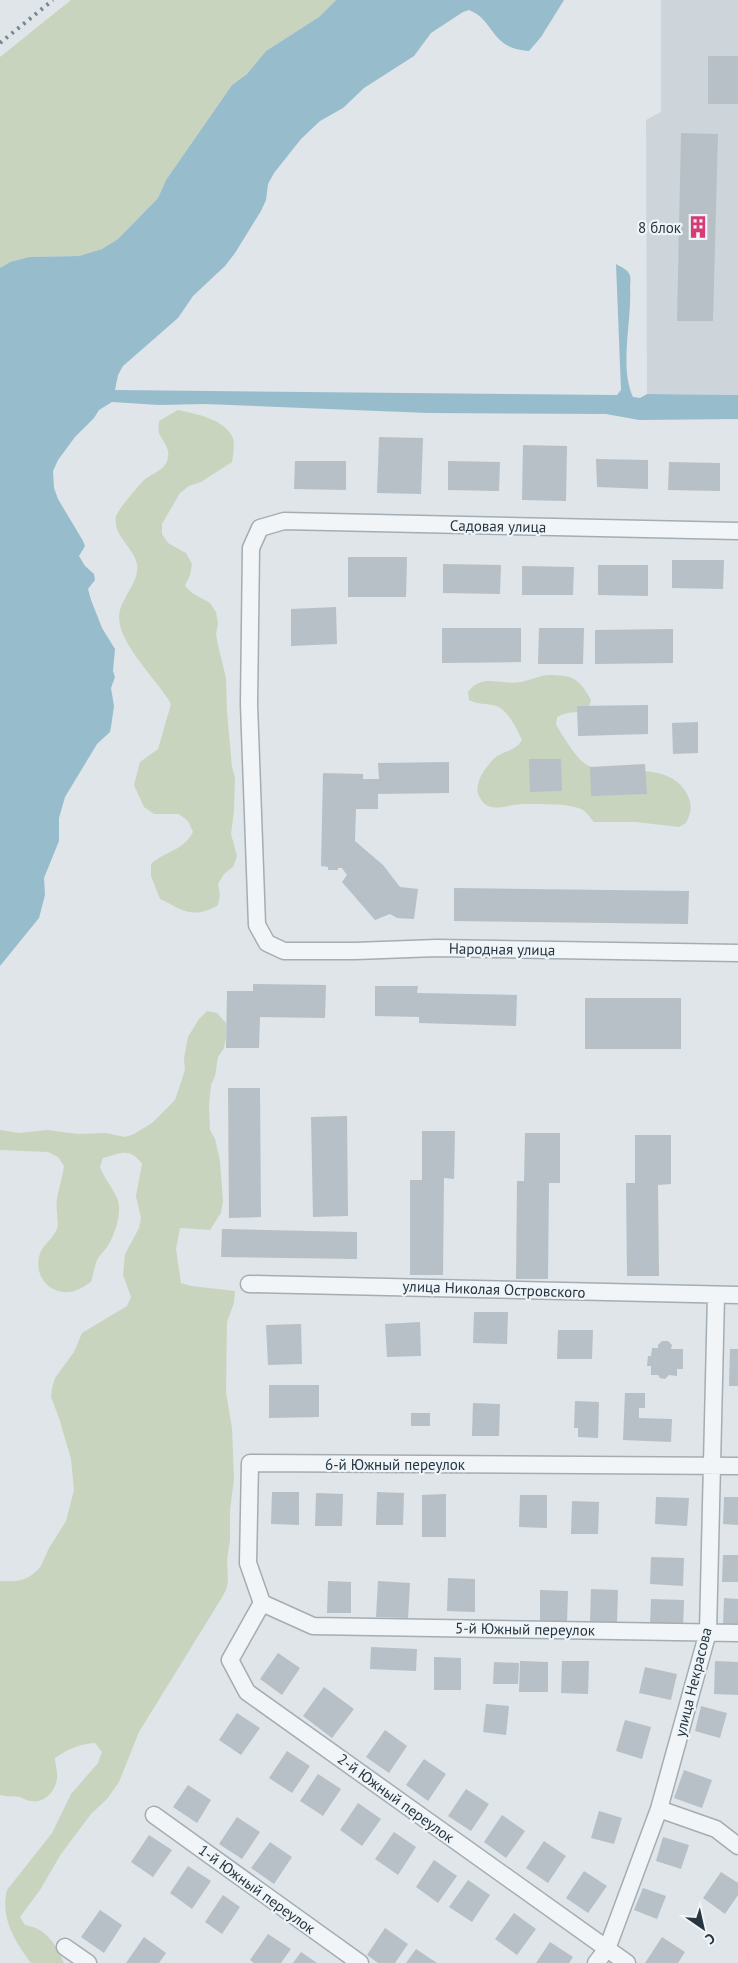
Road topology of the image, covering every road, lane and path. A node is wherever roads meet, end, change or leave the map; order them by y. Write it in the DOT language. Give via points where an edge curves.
graph roads {
  1 [pos="738,531"];
  2 [pos="267,943"];
  3 [pos="738,953"];
  4 [pos="249,1284"];
  5 [pos="716,1296"];
  6 [pos="738,1296"];
  7 [pos="712,1465"];
  8 [pos="738,1466"];
  9 [pos="262,1603"];
  10 [pos="708,1632"];
  11 [pos="738,1633"];
  12 [pos="659,1808"];
  13 [pos="154,1815"];
  14 [pos="738,1846"];
  15 [pos="66,1947"];
  16 [pos="607,1949"];
  17 [pos="88,1963"];
  18 [pos="360,1963"];
  19 [pos="596,1963"];
  20 [pos="627,1963"];
  1 -- 2 [label="street, Садовая улица" via="284,521 260,528 250,548 249,704 257,925"];
  2 -- 3 [label="street, Народная улица" via="284,951 437,948"];
  4 -- 5 [label="street, улица Николая Островского"];
  5 -- 6 [label="street, улица Николая Островского"];
  5 -- 7 [label="street, улица Некрасова"];
  7 -- 8 [label="street, 6-й Южный переулок"];
  7 -- 9 [label="street, 6-й Южный переулок" via="250,1463 248,1563"];
  7 -- 10 [label="street, улица Некрасова"];
  9 -- 10 [label="street, 5-й Южный переулок" via="313,1626"];
  9 -- 16 [label="street, 2-й Южный переулок" via="230,1660 247,1692"];
  10 -- 11 [label="street, 5-й Южный переулок"];
  10 -- 12 [label="street, улица Некрасова"];
  12 -- 14 [label="street" via="716,1829"];
  12 -- 16 [label="street, улица Некрасова"];
  13 -- 18 [label="street, 1-й Южный переулок"];
  15 -- 17 [label="street"];
  16 -- 19 [label="street, улица Некрасова"];
  16 -- 20 [label="street, 2-й Южный переулок"];
}
